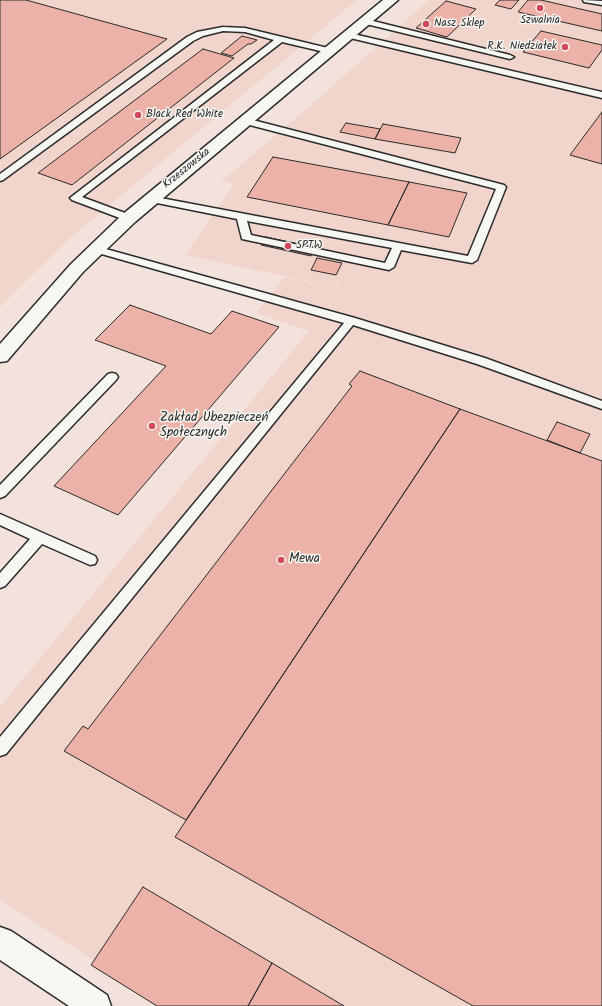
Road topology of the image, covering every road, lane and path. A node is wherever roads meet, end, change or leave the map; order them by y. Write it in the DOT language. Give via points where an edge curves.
graph roads {
  1 [pos="391,0"];
  2 [pos="365,21"];
  3 [pos="349,35"];
  4 [pos="280,39"];
  5 [pos="329,52"];
  6 [pos="510,57"];
  7 [pos="602,96"];
  8 [pos="245,122"];
  9 [pos="0,178"];
  10 [pos="150,199"];
  11 [pos="241,217"];
  12 [pos="129,218"];
  13 [pos="398,246"];
  14 [pos="96,249"];
  15 [pos="351,321"];
  16 [pos="0,356"];
  17 [pos="112,377"];
  18 [pos="602,405"];
  19 [pos="0,493"];
  20 [pos="0,519"];
  21 [pos="40,537"];
  22 [pos="90,560"];
  23 [pos="0,582"];
  24 [pos="0,749"];
  25 [pos="0,942"];
  26 [pos="96,1006"];
  1 -- 2 [label="main road, Krzeszowska"];
  2 -- 3 [label="main road, Krzeszowska"];
  2 -- 6 [label="lane"];
  3 -- 5 [label="main road, Krzeszowska"];
  3 -- 7 [label="lane"];
  4 -- 5 [label="lane"];
  4 -- 9 [label="lane" via="234,29 211,30 190,39"];
  4 -- 12 [label="lane" via="75,198"];
  5 -- 8 [label="main road, Krzeszowska"];
  8 -- 10 [label="main road, Krzeszowska"];
  8 -- 13 [label="lane" via="500,187 472,260"];
  10 -- 11 [label="lane"];
  10 -- 12 [label="main road, Krzeszowska"];
  11 -- 13 [label="lane"];
  11 -- 13 [label="lane" via="246,237 389,267"];
  12 -- 14 [label="main road, Krzeszowska"];
  14 -- 15 [label="lane"];
  14 -- 16 [label="main road, Krzeszowska"];
  15 -- 18 [label="lane" via="481,361"];
  15 -- 24 [label="lane"];
  17 -- 19 [label="lane"];
  20 -- 21 [label="lane"];
  21 -- 22 [label="lane"];
  21 -- 23 [label="lane"];
  25 -- 26 [label="main road"];
}
